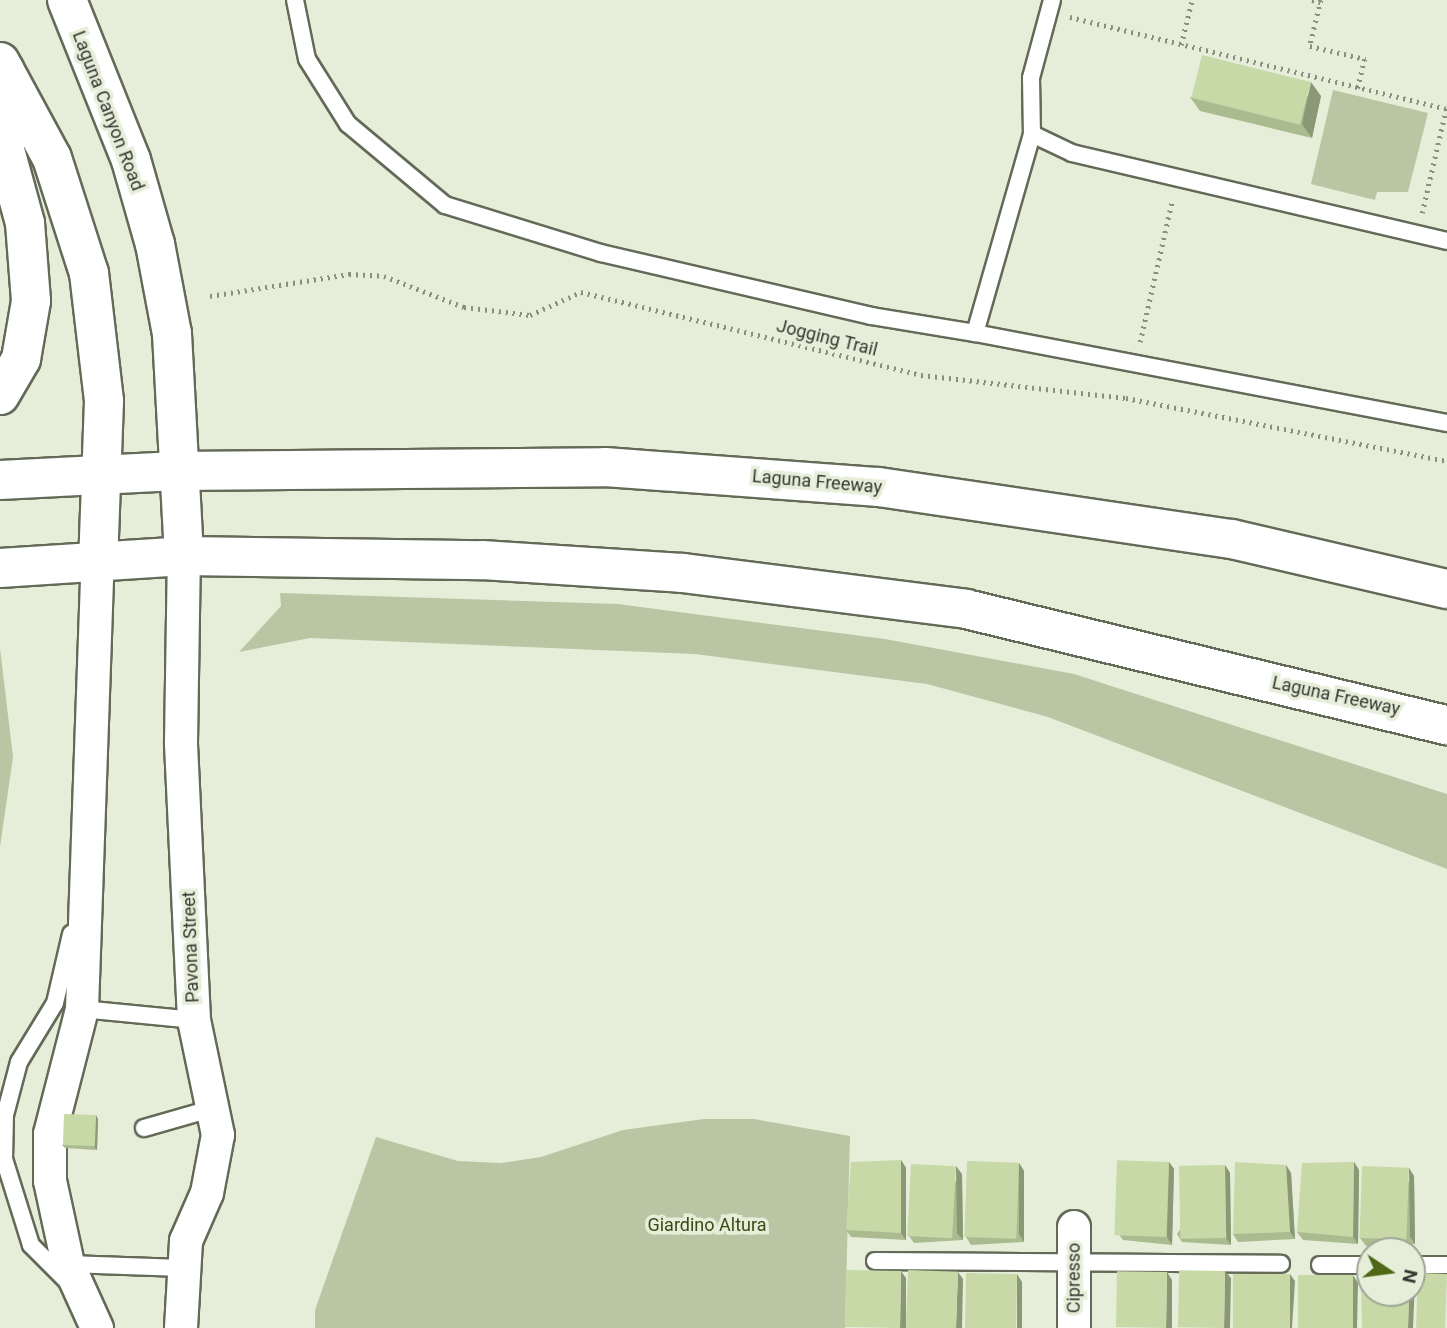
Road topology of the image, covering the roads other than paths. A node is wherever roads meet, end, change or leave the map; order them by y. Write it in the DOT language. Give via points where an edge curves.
graph roads {
  1 [pos="67,0"];
  2 [pos="295,0"];
  3 [pos="1050,6"];
  4 [pos="3,66"];
  5 [pos="1032,134"];
  6 [pos="1447,242"];
  7 [pos="975,332"];
  8 [pos="0,395"];
  9 [pos="1447,423"];
  10 [pos="177,471"];
  11 [pos="105,478"];
  12 [pos="0,480"];
  13 [pos="184,556"];
  14 [pos="98,561"];
  15 [pos="0,568"];
  16 [pos="1447,589"];
  17 [pos="1447,725"];
  18 [pos="84,855"];
  19 [pos="82,1009"];
  20 [pos="194,1020"];
  21 [pos="214,1108"];
  22 [pos="144,1128"];
  23 [pos="1074,1227"];
  24 [pos="875,1261"];
  25 [pos="1074,1262"];
  26 [pos="1281,1264"];
  27 [pos="1320,1265"];
  28 [pos="1356,1265"];
  29 [pos="1426,1265"];
  30 [pos="1447,1265"];
  31 [pos="182,1268"];
  32 [pos="73,1277"];
  33 [pos="97,1328"];
  34 [pos="181,1328"];
  35 [pos="1074,1328"];
  1 -- 10 [label="main road, Laguna Canyon Road" via="131,160 155,244 173,334"];
  2 -- 7 [label="lane" via="307,59 348,124 445,205 601,253 872,316"];
  3 -- 5 [label="lane" via="1031,78"];
  4 -- 8 [label="main road" via="5,150 25,223 32,301 21,359"];
  4 -- 11 [label="main road" via="52,158 89,273 100,344"];
  5 -- 6 [label="lane" via="1072,153"];
  5 -- 7 [label="lane"];
  7 -- 9 [label="lane"];
  10 -- 11 [label="main road"];
  10 -- 13 [label="main road, Laguna Canyon Road"];
  10 -- 16 [label="main road, Laguna Freeway" via="605,467 879,487 1232,538"];
  11 -- 12 [label="main road"];
  11 -- 14 [label="main road"];
  13 -- 14 [label="main road"];
  13 -- 17 [label="main road, Laguna Freeway" via="482,560 683,573 966,608"];
  13 -- 20 [label="street, Pavona Street" via="181,742"];
  14 -- 15 [label="main road"];
  14 -- 18 [label="street"];
  18 -- 19 [label="street"];
  18 -- 32 [label="lane" via="68,960 55,1003 19,1062 5,1115 4,1158 31,1245"];
  19 -- 20 [label="lane"];
  19 -- 32 [label="street" via="50,1134 50,1181"];
  20 -- 21 [label="street, Pavona Street"];
  21 -- 22 [label="lane"];
  21 -- 31 [label="street, Pavona Street" via="215,1164"];
  23 -- 25 [label="street, Cipresso"];
  24 -- 25 [label="lane"];
  25 -- 26 [label="lane"];
  25 -- 35 [label="street, Cipresso"];
  27 -- 28 [label="lane"];
  29 -- 30 [label="lane"];
  31 -- 32 [label="lane"];
  31 -- 34 [label="street, Pavona Street"];
  32 -- 33 [label="street"];
}
